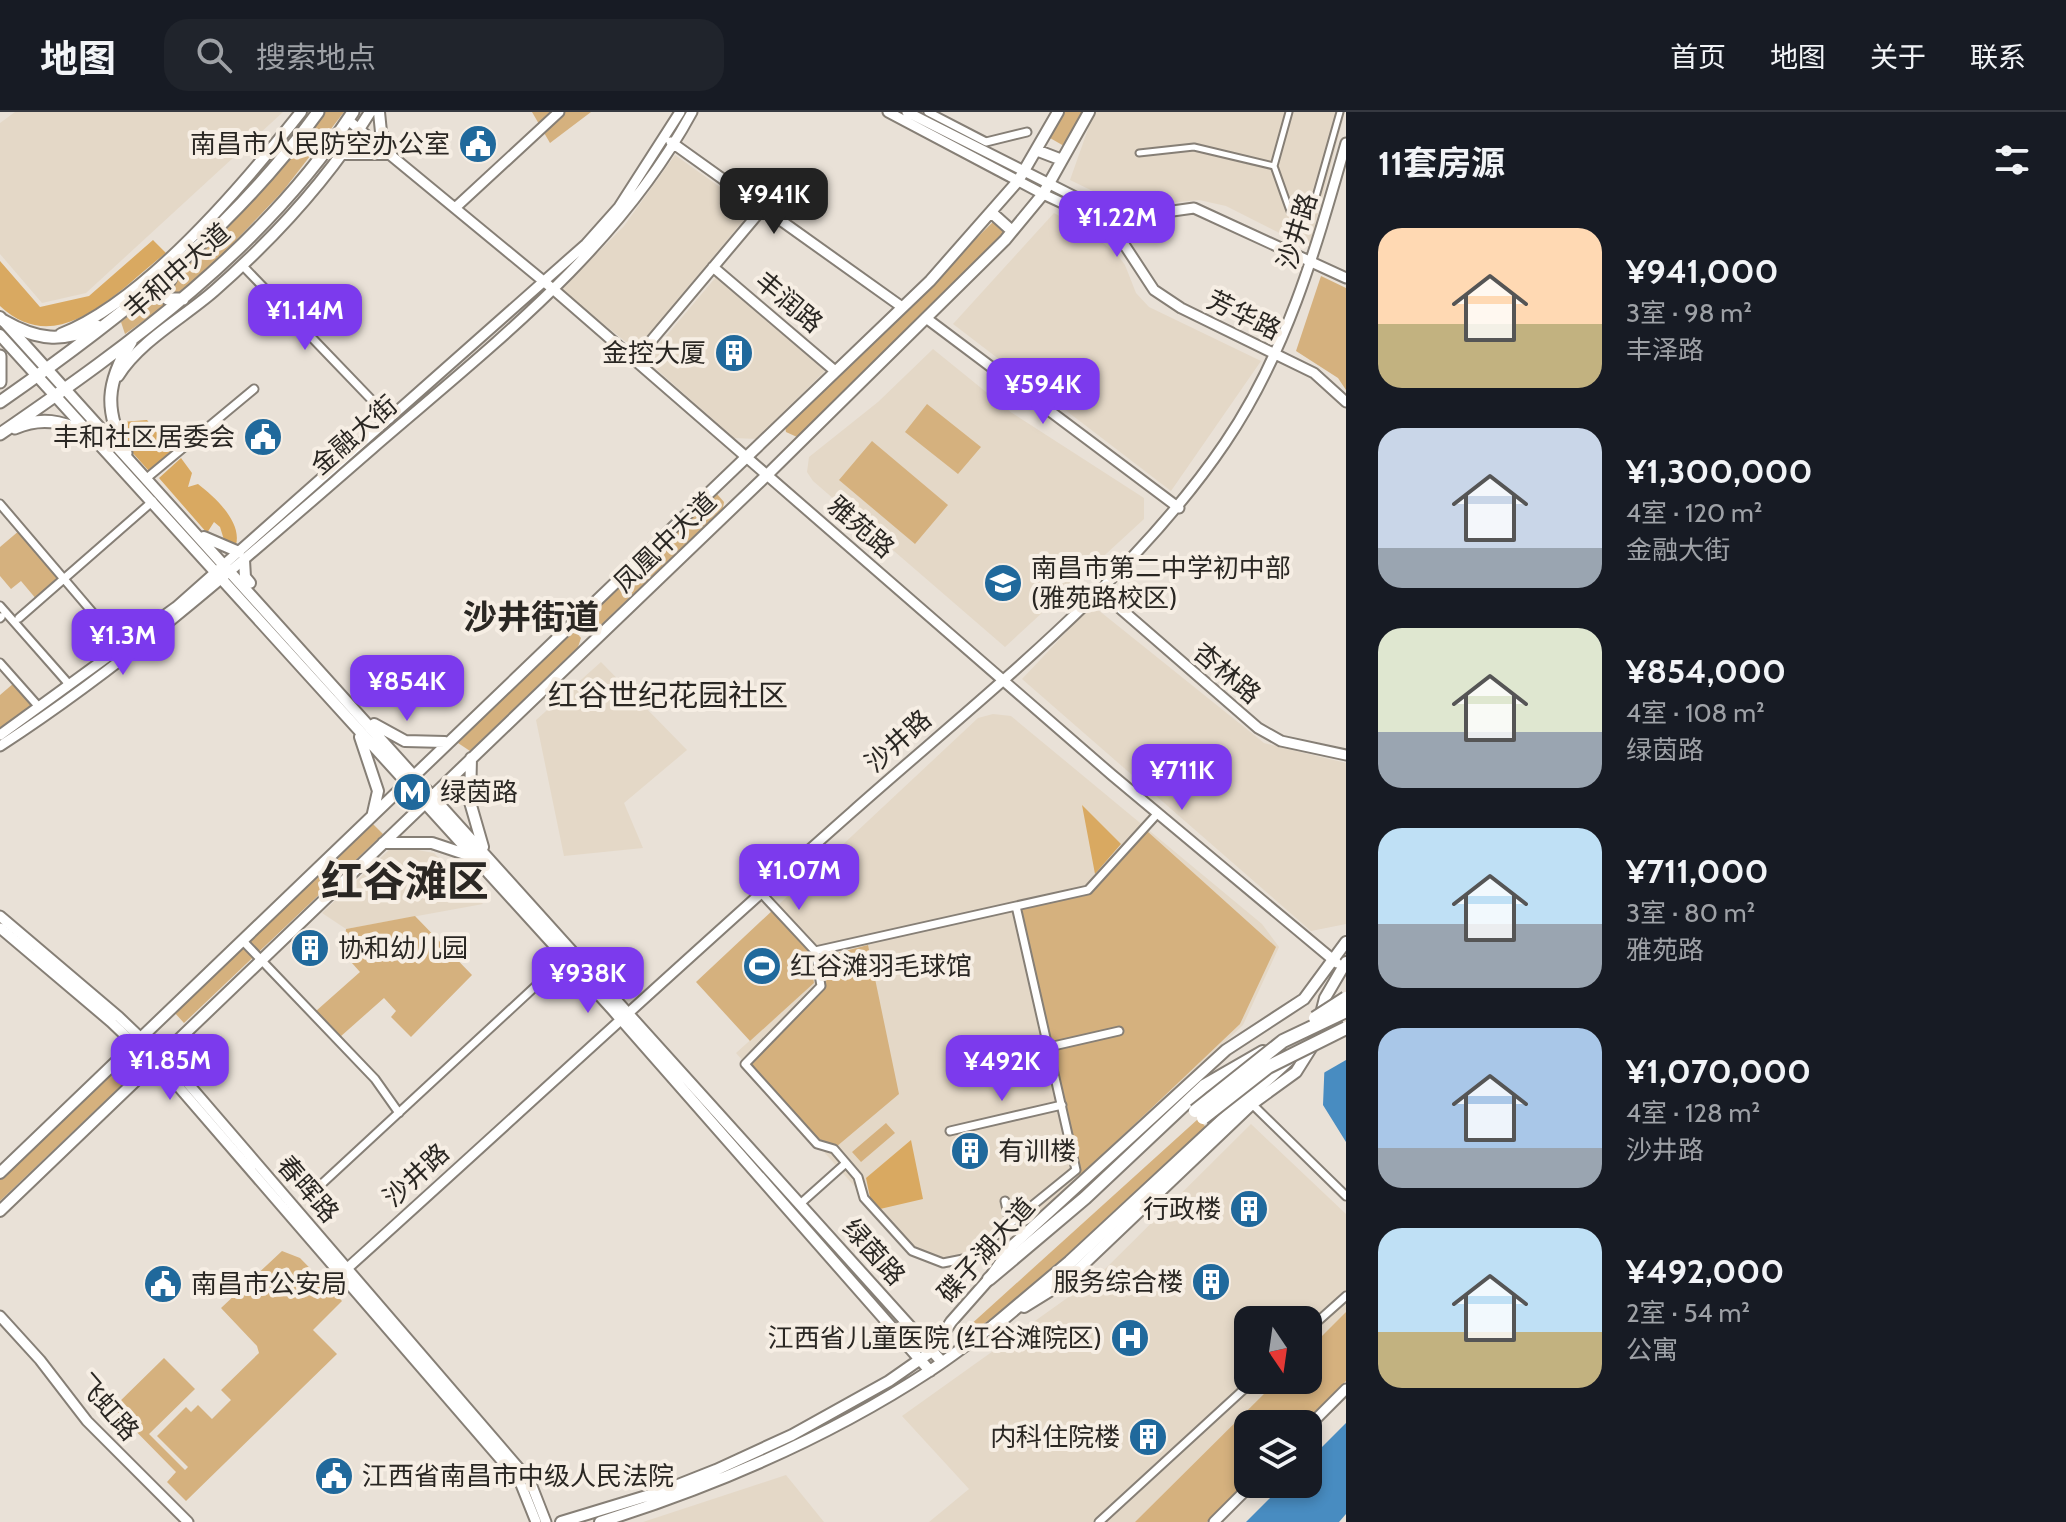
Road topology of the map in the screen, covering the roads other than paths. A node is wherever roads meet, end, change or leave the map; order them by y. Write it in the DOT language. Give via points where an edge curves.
graph roads {
  1 [pos="301,112"];
  2 [pos="318,112"];
  3 [pos="370,112"];
  4 [pos="379,112"];
  5 [pos="559,112"];
  6 [pos="680,112"];
  7 [pos="692,112"];
  8 [pos="888,112"];
  9 [pos="907,112"];
  10 [pos="928,112"];
  11 [pos="1058,112"];
  12 [pos="1089,112"];
  13 [pos="1289,112"];
  14 [pos="1340,112"];
  15 [pos="351,116"];
  16 [pos="360,128"];
  17 [pos="1027,132"];
  18 [pos="669,141"];
  19 [pos="1346,143"];
  20 [pos="1036,150"];
  21 [pos="1139,153"];
  22 [pos="340,154"];
  23 [pos="391,154"];
  24 [pos="1062,160"];
  25 [pos="1274,166"];
  26 [pos="1025,170"];
  27 [pos="1018,181"];
  28 [pos="1050,182"];
  29 [pos="1043,194"];
  30 [pos="455,208"];
  31 [pos="763,208"];
  32 [pos="992,213"];
  33 [pos="1012,231"];
  34 [pos="1312,262"];
  35 [pos="242,265"];
  36 [pos="713,267"];
  37 [pos="175,271"];
  38 [pos="1346,278"];
  39 [pos="544,282"];
  40 [pos="553,289"];
  41 [pos="186,298"];
  42 [pos="902,307"];
  43 [pos="119,315"];
  44 [pos="926,318"];
  45 [pos="2,319"];
  46 [pos="0,335"];
  47 [pos="135,336"];
  48 [pos="50,338"];
  49 [pos="1277,355"];
  50 [pos="0,356"];
  51 [pos="635,360"];
  52 [pos="835,371"];
  53 [pos="44,372"];
  54 [pos="0,382"];
  55 [pos="110,388"];
  56 [pos="254,389"];
  57 [pos="62,391"];
  58 [pos="0,402"];
  59 [pos="1346,402"];
  60 [pos="390,419"];
  61 [pos="0,434"];
  62 [pos="99,440"];
  63 [pos="126,453"];
  64 [pos="745,456"];
  65 [pos="767,475"];
  66 [pos="148,477"];
  67 [pos="153,501"];
  68 [pos="0,504"];
  69 [pos="1179,508"];
  70 [pos="201,536"];
  71 [pos="241,556"];
  72 [pos="224,571"];
  73 [pos="64,579"];
  74 [pos="1099,590"];
  75 [pos="0,606"];
  76 [pos="93,613"];
  77 [pos="271,614"];
  78 [pos="19,618"];
  79 [pos="0,663"];
  80 [pos="1002,679"];
  81 [pos="67,687"];
  82 [pos="39,707"];
  83 [pos="366,719"];
  84 [pos="356,728"];
  85 [pos="0,735"];
  86 [pos="447,742"];
  87 [pos="0,746"];
  88 [pos="1346,755"];
  89 [pos="471,758"];
  90 [pos="414,773"];
  91 [pos="405,782"];
  92 [pos="433,794"];
  93 [pos="424,803"];
  94 [pos="373,813"];
  95 [pos="1158,813"];
  96 [pos="381,844"];
  97 [pos="481,856"];
  98 [pos="761,893"];
  99 [pos="1016,906"];
  100 [pos="0,916"];
  101 [pos="0,928"];
  102 [pos="242,940"];
  103 [pos="1346,942"];
  104 [pos="815,951"];
  105 [pos="566,958"];
  106 [pos="260,960"];
  107 [pos="1341,964"];
  108 [pos="1346,998"];
  109 [pos="1346,1011"];
  110 [pos="624,1015"];
  111 [pos="1346,1028"];
  112 [pos="1119,1031"];
  113 [pos="1346,1035"];
  114 [pos="138,1041"];
  115 [pos="1283,1041"];
  116 [pos="1049,1047"];
  117 [pos="1300,1049"];
  118 [pos="156,1059"];
  119 [pos="1252,1104"];
  120 [pos="1062,1105"];
  121 [pos="399,1113"];
  122 [pos="950,1131"];
  123 [pos="846,1163"];
  124 [pos="0,1173"];
  125 [pos="313,1192"];
  126 [pos="1346,1196"];
  127 [pos="1005,1201"];
  128 [pos="800,1204"];
  129 [pos="0,1211"];
  130 [pos="1010,1223"];
  131 [pos="344,1272"];
  132 [pos="989,1279"];
  133 [pos="1346,1296"];
  134 [pos="0,1316"];
  135 [pos="1322,1317"];
  136 [pos="994,1326"];
  137 [pos="932,1351"];
  138 [pos="920,1358"];
  139 [pos="942,1362"];
  140 [pos="930,1371"];
  141 [pos="1346,1389"];
  142 [pos="1239,1394"];
  143 [pos="1322,1413"];
  144 [pos="1238,1498"];
  145 [pos="188,1522"];
  146 [pos="536,1522"];
  147 [pos="546,1522"];
  148 [pos="561,1522"];
  149 [pos="600,1522"];
  150 [pos="1099,1522"];
  151 [pos="1214,1522"];
  1 -- 48 [label="main road" via="240,186 156,268 86,323"];
  2 -- 37 [label="main road, 丰和中大道" via="251,196"];
  3 -- 16 [label="main road"];
  4 -- 23 [label="main road"];
  5 -- 30 [label="street"];
  6 -- 18 [label="street, 金融大街"];
  7 -- 18 [label="street, 金融大街"];
  8 -- 27 [label="street, 芳华路"];
  9 -- 26 [label="street"];
  10 -- 17 [label="street" via="986,142"];
  11 -- 20 [label="main road, 凤凰中大道"];
  12 -- 24 [label="main road, 凤凰中大道"];
  13 -- 25 [label="street"];
  14 -- 25 [label="street" via="1315,200 1290,211"];
  15 -- 16 [label="street, 雅苑路"];
  15 -- 41 [label="main road, 丰和中大道" via="256,231"];
  16 -- 22 [label="main road"];
  16 -- 23 [label="street, 雅苑路"];
  18 -- 31 [label="street"];
  18 -- 39 [label="street, 金融大街" via="619,207"];
  18 -- 40 [label="street, 金融大街" via="619,221"];
  19 -- 34 [label="street, 沙井路"];
  20 -- 24 [label="main road"];
  20 -- 26 [label="main road, 凤凰中大道"];
  21 -- 25 [label="street" via="1194,147"];
  22 -- 23 [label="main road"];
  22 -- 35 [label="main road"];
  23 -- 30 [label="street, 雅苑路"];
  24 -- 28 [label="main road, 凤凰中大道"];
  26 -- 27 [label="main road, 凤凰中大道"];
  26 -- 28 [label="street"];
  27 -- 29 [label="street, 芳华路"];
  27 -- 32 [label="main road, 凤凰中大道"];
  28 -- 29 [label="main road, 凤凰中大道"];
  28 -- 34 [label="street" via="1111,215 1194,208"];
  29 -- 33 [label="main road, 凤凰中大道"];
  29 -- 49 [label="street, 芳华路" via="1112,226 1154,290"];
  30 -- 39 [label="street, 雅苑路"];
  31 -- 36 [label="street"];
  31 -- 42 [label="street"];
  32 -- 33 [label="main road"];
  32 -- 42 [label="main road, 凤凰中大道"];
  33 -- 44 [label="main road, 凤凰中大道"];
  34 -- 38 [label="street"];
  34 -- 49 [label="street, 沙井路"];
  35 -- 55 [label="main road" via="132,359"];
  35 -- 60 [label="street"];
  36 -- 51 [label="street"];
  36 -- 52 [label="street, 丰润路"];
  37 -- 41 [label="main road" via="164,290 168,299"];
  37 -- 43 [label="main road, 丰和中大道"];
  39 -- 40 [label="street, 雅苑路"];
  39 -- 60 [label="street, 金融大街"];
  40 -- 51 [label="street, 雅苑路"];
  40 -- 71 [label="street, 金融大街"];
  41 -- 47 [label="main road, 丰和中大道"];
  42 -- 52 [label="main road, 凤凰中大道"];
  43 -- 48 [label="main road" via="83,333"];
  43 -- 53 [label="main road, 丰和中大道"];
  44 -- 65 [label="main road, 凤凰中大道"];
  44 -- 69 [label="street"];
  45 -- 48 [label="main road" via="26,334"];
  45 -- 53 [label="main road, 绿茵路"];
  46 -- 53 [label="main road, 绿茵路"];
  47 -- 55 [label="main road"];
  47 -- 57 [label="main road, 丰和中大道"];
  49 -- 59 [label="street, 芳华路" via="1314,373"];
  49 -- 69 [label="street, 沙井路" via="1227,441"];
  50 -- 54 [label="main road"];
  51 -- 64 [label="street, 雅苑路"];
  52 -- 64 [label="main road, 凤凰中大道"];
  53 -- 57 [label="main road, 绿茵路"];
  53 -- 58 [label="main road, 丰和中大道"];
  55 -- 63 [label="main road" via="114,423"];
  56 -- 66 [label="street"];
  57 -- 61 [label="main road, 丰和中大道"];
  57 -- 62 [label="main road, 绿茵路"];
  57 -- 63 [label="main road, 绿茵路"];
  60 -- 71 [label="street, 金融大街"];
  61 -- 62 [label="main road" via="24,424 55,421"];
  62 -- 67 [label="main road, 绿茵路"];
  63 -- 66 [label="main road, 绿茵路"];
  64 -- 65 [label="street, 雅苑路"];
  64 -- 86 [label="main road, 凤凰中大道"];
  65 -- 80 [label="street, 雅苑路"];
  65 -- 89 [label="main road, 凤凰中大道"];
  66 -- 70 [label="main road, 绿茵路"];
  67 -- 72 [label="main road, 绿茵路"];
  67 -- 73 [label="street"];
  68 -- 73 [label="street"];
  69 -- 74 [label="street, 沙井路"];
  70 -- 71 [label="main road"];
  70 -- 72 [label="main road, 绿茵路"];
  71 -- 72 [label="street, 金融大街"];
  71 -- 77 [label="main road" via="245,577"];
  72 -- 77 [label="main road, 绿茵路"];
  72 -- 81 [label="street, 金融大街"];
  72 -- 84 [label="main road, 绿茵路"];
  72 -- 87 [label="street, 金融大街" via="190,607"];
  73 -- 76 [label="street"];
  73 -- 78 [label="street"];
  74 -- 80 [label="street, 沙井路"];
  74 -- 88 [label="street, 杏林路" via="1258,728 1281,741"];
  75 -- 81 [label="street"];
  77 -- 83 [label="main road, 绿茵路"];
  79 -- 82 [label="street"];
  80 -- 95 [label="street, 雅苑路"];
  80 -- 98 [label="street, 沙井路"];
  81 -- 82 [label="street, 金融大街"];
  82 -- 85 [label="street, 金融大街"];
  83 -- 86 [label="main road" via="405,741"];
  83 -- 90 [label="main road, 绿茵路"];
  84 -- 91 [label="main road, 绿茵路"];
  84 -- 94 [label="main road" via="378,791"];
  86 -- 90 [label="main road, 凤凰中大道"];
  89 -- 92 [label="main road, 凤凰中大道"];
  89 -- 97 [label="main road" via="470,802"];
  90 -- 91 [label="main road, 凤凰中大道"];
  90 -- 92 [label="main road, 绿茵路"];
  91 -- 93 [label="main road, 绿茵路"];
  91 -- 94 [label="main road, 凤凰中大道"];
  92 -- 93 [label="main road, 凤凰中大道"];
  92 -- 97 [label="main road, 绿茵路"];
  93 -- 96 [label="main road, 凤凰中大道"];
  93 -- 97 [label="main road, 绿茵路"];
  94 -- 102 [label="main road, 凤凰中大道"];
  95 -- 99 [label="street" via="1088,890"];
  95 -- 107 [label="street, 雅苑路"];
  96 -- 97 [label="main road" via="432,843"];
  96 -- 106 [label="main road, 凤凰中大道"];
  97 -- 105 [label="main road, 绿茵路"];
  97 -- 110 [label="main road, 绿茵路"];
  98 -- 104 [label="street"];
  98 -- 110 [label="street, 沙井路"];
  99 -- 104 [label="street"];
  99 -- 116 [label="street"];
  100 -- 114 [label="street, 春晖路"];
  101 -- 114 [label="street, 春晖路"];
  102 -- 106 [label="street"];
  102 -- 114 [label="main road, 凤凰中大道"];
  103 -- 107 [label="main road, 碟子湖大道"];
  104 -- 123 [label="street" via="821,986 745,1064 817,1144 834,1149"];
  105 -- 110 [label="main road, 绿茵路"];
  105 -- 121 [label="street"];
  106 -- 118 [label="main road, 凤凰中大道"];
  106 -- 121 [label="street" via="375,1079"];
  107 -- 119 [label="main road, 碟子湖大道" via="1305,1061"];
  107 -- 132 [label="main road, 碟子湖大道" via="1304,999 1226,1050 1024,1234"];
  108 -- 115 [label="highway, bridge"];
  109 -- 115 [label="highway, bridge"];
  110 -- 128 [label="main road, 绿茵路"];
  110 -- 131 [label="street, 沙井路"];
  110 -- 138 [label="main road, 绿茵路"];
  111 -- 117 [label="highway, bridge"];
  112 -- 116 [label="street"];
  113 -- 117 [label="highway, bridge"];
  114 -- 118 [label="street, 春晖路"];
  114 -- 124 [label="main road, 凤凰中大道"];
  115 -- 117 [label="highway, bridge" via="1199,1115"];
  115 -- 132 [label="highway, bridge" via="1204,1086"];
  116 -- 120 [label="street"];
  117 -- 136 [label="highway, bridge"];
  118 -- 129 [label="main road, 凤凰中大道"];
  118 -- 131 [label="street, 春晖路"];
  119 -- 126 [label="street"];
  119 -- 136 [label="main road, 碟子湖大道" via="1066,1281"];
  120 -- 122 [label="street"];
  120 -- 130 [label="street" via="1076,1170"];
  121 -- 125 [label="street"];
  123 -- 128 [label="street"];
  123 -- 130 [label="street" via="858,1177 864,1198 912,1251 943,1263 968,1258"];
  127 -- 130 [label="street"];
  128 -- 137 [label="main road, 绿茵路"];
  131 -- 146 [label="street, 春晖路" via="520,1482"];
  131 -- 147 [label="street, 春晖路" via="530,1481"];
  132 -- 137 [label="main road, 碟子湖大道"];
  133 -- 135 [label="street"];
  134 -- 145 [label="street, 飞虹路" via="87,1421"];
  136 -- 139 [label="main road, 碟子湖大道"];
  137 -- 138 [label="main road, 碟子湖大道"];
  137 -- 139 [label="main road, 绿茵路"];
  138 -- 140 [label="main road, 绿茵路"];
  138 -- 148 [label="main road, 碟子湖大道" via="854,1403 729,1464"];
  139 -- 140 [label="main road, 碟子湖大道"];
  140 -- 149 [label="main road, 碟子湖大道" via="748,1468"];
  141 -- 143 [label="street"];
  142 -- 150 [label="street"];
  144 -- 151 [label="street"];
}
